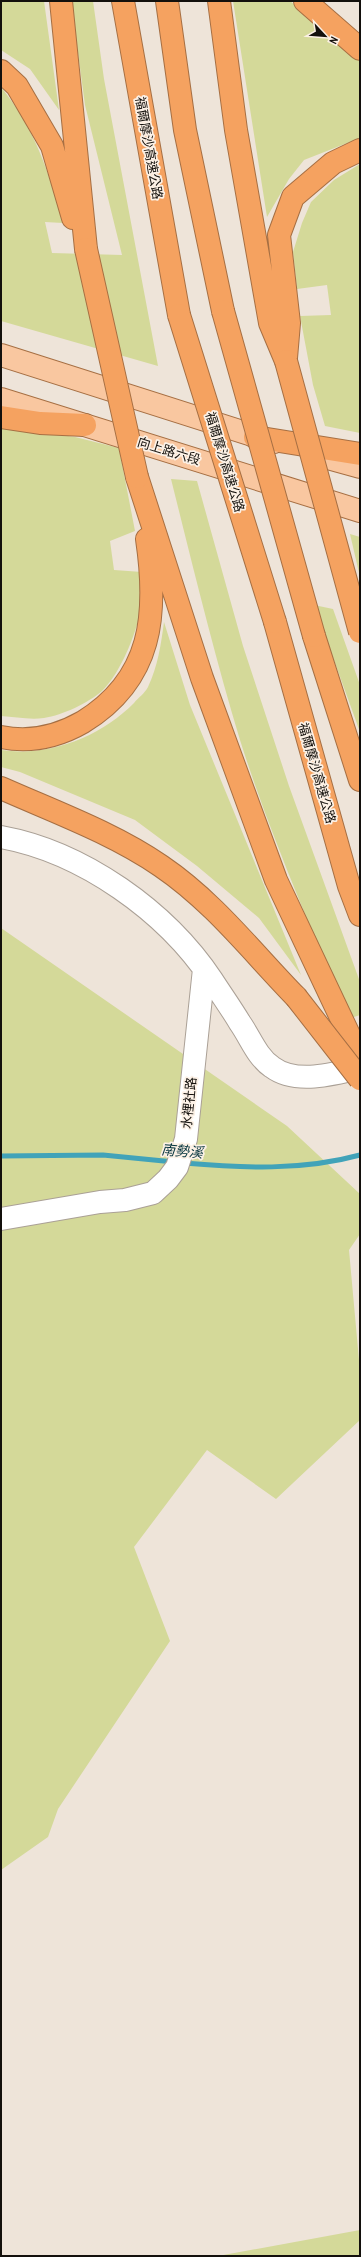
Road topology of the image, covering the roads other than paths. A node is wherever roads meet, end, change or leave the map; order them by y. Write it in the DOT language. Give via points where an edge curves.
graph roads {
  1 [pos="61,1"];
  2 [pos="123,1"];
  3 [pos="167,1"];
  4 [pos="220,1"];
  5 [pos="305,1"];
  6 [pos="360,49"];
  7 [pos="1,71"];
  8 [pos="360,150"];
  9 [pos="86,249"];
  10 [pos="1,355"];
  11 [pos="286,361"];
  12 [pos="1,398"];
  13 [pos="1,418"];
  14 [pos="85,425"];
  15 [pos="255,437"];
  16 [pos="360,454"];
  17 [pos="360,467"];
  18 [pos="137,477"];
  19 [pos="360,511"];
  20 [pos="360,632"];
  21 [pos="1,737"];
  22 [pos="360,780"];
  23 [pos="1,788"];
  24 [pos="1,836"];
  25 [pos="360,915"];
  26 [pos="204,969"];
  27 [pos="360,1058"];
  28 [pos="360,1068"];
  29 [pos="360,1079"];
  30 [pos="1,1219"];
  1 -- 9 [label="highway"];
  2 -- 25 [label="highway, 福爾摩沙高速公路, bridge" via="179,315 275,622 349,886"];
  3 -- 22 [label="highway, bridge" via="185,130 223,311 314,636"];
  4 -- 11 [label="highway" via="236,130 270,323"];
  5 -- 6 [label="highway"];
  7 -- 9 [label="highway" via="17,86 52,146 70,211"];
  8 -- 11 [label="highway" via="333,163 293,197 279,235 289,323"];
  9 -- 18 [label="highway, bridge"];
  10 -- 15 [label="main road"];
  11 -- 20 [label="highway, bridge"];
  12 -- 14 [label="main road, 向上路六段"];
  13 -- 14 [label="highway"];
  14 -- 19 [label="main road, 向上路六段"];
  15 -- 16 [label="highway"];
  15 -- 17 [label="main road"];
  18 -- 21 [label="highway" via="152,586 149,627 132,676 107,704 76,725 41,739 23,741"];
  18 -- 27 [label="highway" via="202,678 276,880"];
  23 -- 29 [label="highway, bridge" via="114,838 161,866 201,897 296,997"];
  24 -- 26 [label="street" via="50,851 89,869 132,895 166,927"];
  26 -- 28 [label="street" via="259,1053 272,1067 289,1076 334,1074"];
  26 -- 30 [label="street, 水裡社路" via="186,1139 179,1162 168,1180 153,1193 125,1200"];
}
